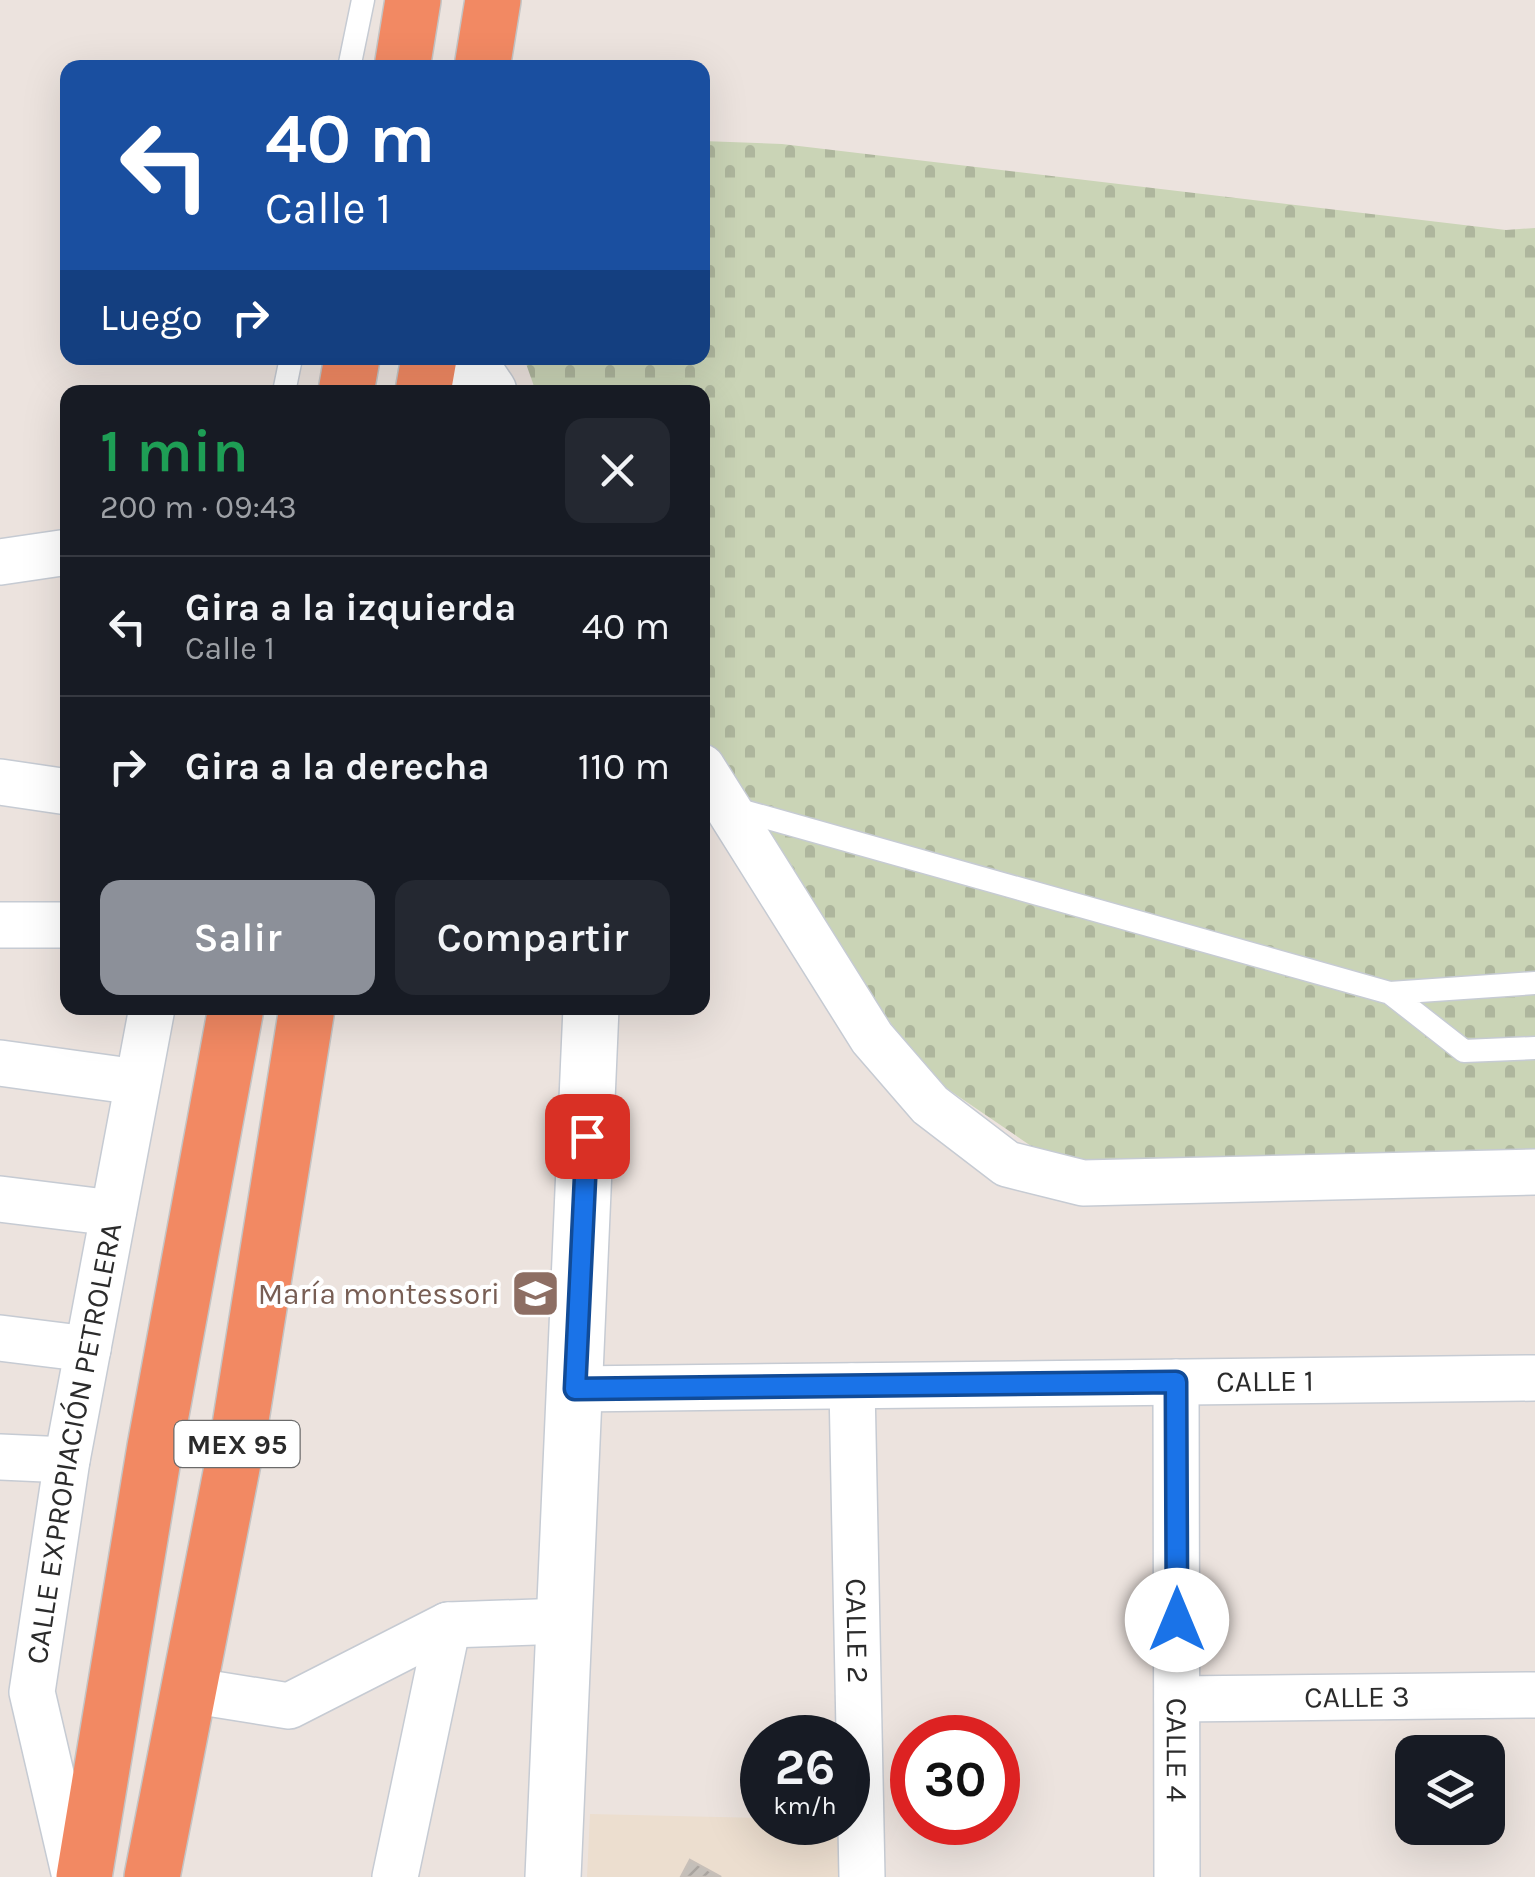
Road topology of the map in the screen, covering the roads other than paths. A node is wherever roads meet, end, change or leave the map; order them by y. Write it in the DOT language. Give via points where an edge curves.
graph roads {
  1 [pos="363,0"];
  2 [pos="413,0"];
  3 [pos="493,0"];
  4 [pos="351,60"];
  5 [pos="403,60"];
  6 [pos="483,60"];
  7 [pos="60,553"];
  8 [pos="0,562"];
  9 [pos="710,780"];
  10 [pos="0,782"];
  11 [pos="60,791"];
  12 [pos="727,806"];
  13 [pos="0,925"];
  14 [pos="60,925"];
  15 [pos="1535,982"];
  16 [pos="1390,994"];
  17 [pos="151,1015"];
  18 [pos="235,1015"];
  19 [pos="306,1015"];
  20 [pos="591,1015"];
  21 [pos="1535,1048"];
  22 [pos="0,1063"];
  23 [pos="138,1082"];
  24 [pos="1535,1172"];
  25 [pos="0,1199"];
  26 [pos="113,1213"];
  27 [pos="0,1338"];
  28 [pos="88,1349"];
  29 [pos="1535,1378"];
  30 [pos="1176,1382"];
  31 [pos="852,1386"];
  32 [pos="575,1389"];
  33 [pos="0,1457"];
  34 [pos="67,1460"];
  35 [pos="564,1621"];
  36 [pos="448,1625"];
  37 [pos="189,1690"];
  38 [pos="16,1694"];
  39 [pos="1535,1696"];
  40 [pos="1177,1699"];
  41 [pos="75,1877"];
  42 [pos="84,1877"];
  43 [pos="152,1877"];
  44 [pos="395,1877"];
  45 [pos="553,1877"];
  46 [pos="862,1877"];
  47 [pos="1177,1877"];
  1 -- 4 [label="lane"];
  2 -- 5 [label="highway"];
  3 -- 6 [label="highway"];
  7 -- 8 [label="street"];
  9 -- 12 [label="street"];
  10 -- 11 [label="street"];
  12 -- 16 [label="lane"];
  12 -- 24 [label="street" via="872,1038 930,1106 1007,1164 1083,1183"];
  13 -- 14 [label="street"];
  15 -- 16 [label="lane"];
  16 -- 21 [label="lane" via="1464,1051"];
  17 -- 23 [label="street, CALLE EXPROPIACIÓN PETROLERA"];
  18 -- 42 [label="highway, MEX 95"];
  19 -- 37 [label="highway, MEX 95" via="240,1432"];
  20 -- 32 [label="street"];
  22 -- 23 [label="street"];
  23 -- 26 [label="street, CALLE EXPROPIACIÓN PETROLERA"];
  25 -- 26 [label="street"];
  26 -- 28 [label="street, CALLE EXPROPIACIÓN PETROLERA"];
  27 -- 28 [label="street"];
  28 -- 34 [label="street, CALLE EXPROPIACIÓN PETROLERA"];
  29 -- 30 [label="street, CALLE 1"];
  30 -- 31 [label="street, CALLE 1"];
  30 -- 40 [label="street, CALLE 4"];
  31 -- 32 [label="street, CALLE 1"];
  31 -- 46 [label="street, CALLE 2"];
  32 -- 35 [label="street"];
  33 -- 34 [label="street"];
  34 -- 38 [label="street, CALLE EXPROPIACIÓN PETROLERA"];
  35 -- 36 [label="street"];
  35 -- 45 [label="street"];
  36 -- 37 [label="street" via="288,1706"];
  36 -- 44 [label="street"];
  37 -- 43 [label="highway, MEX 95"];
  38 -- 41 [label="street, CALLE EXPROPIACIÓN PETROLERA"];
  39 -- 40 [label="street, CALLE 3"];
  40 -- 47 [label="street, CALLE 4"];
}
